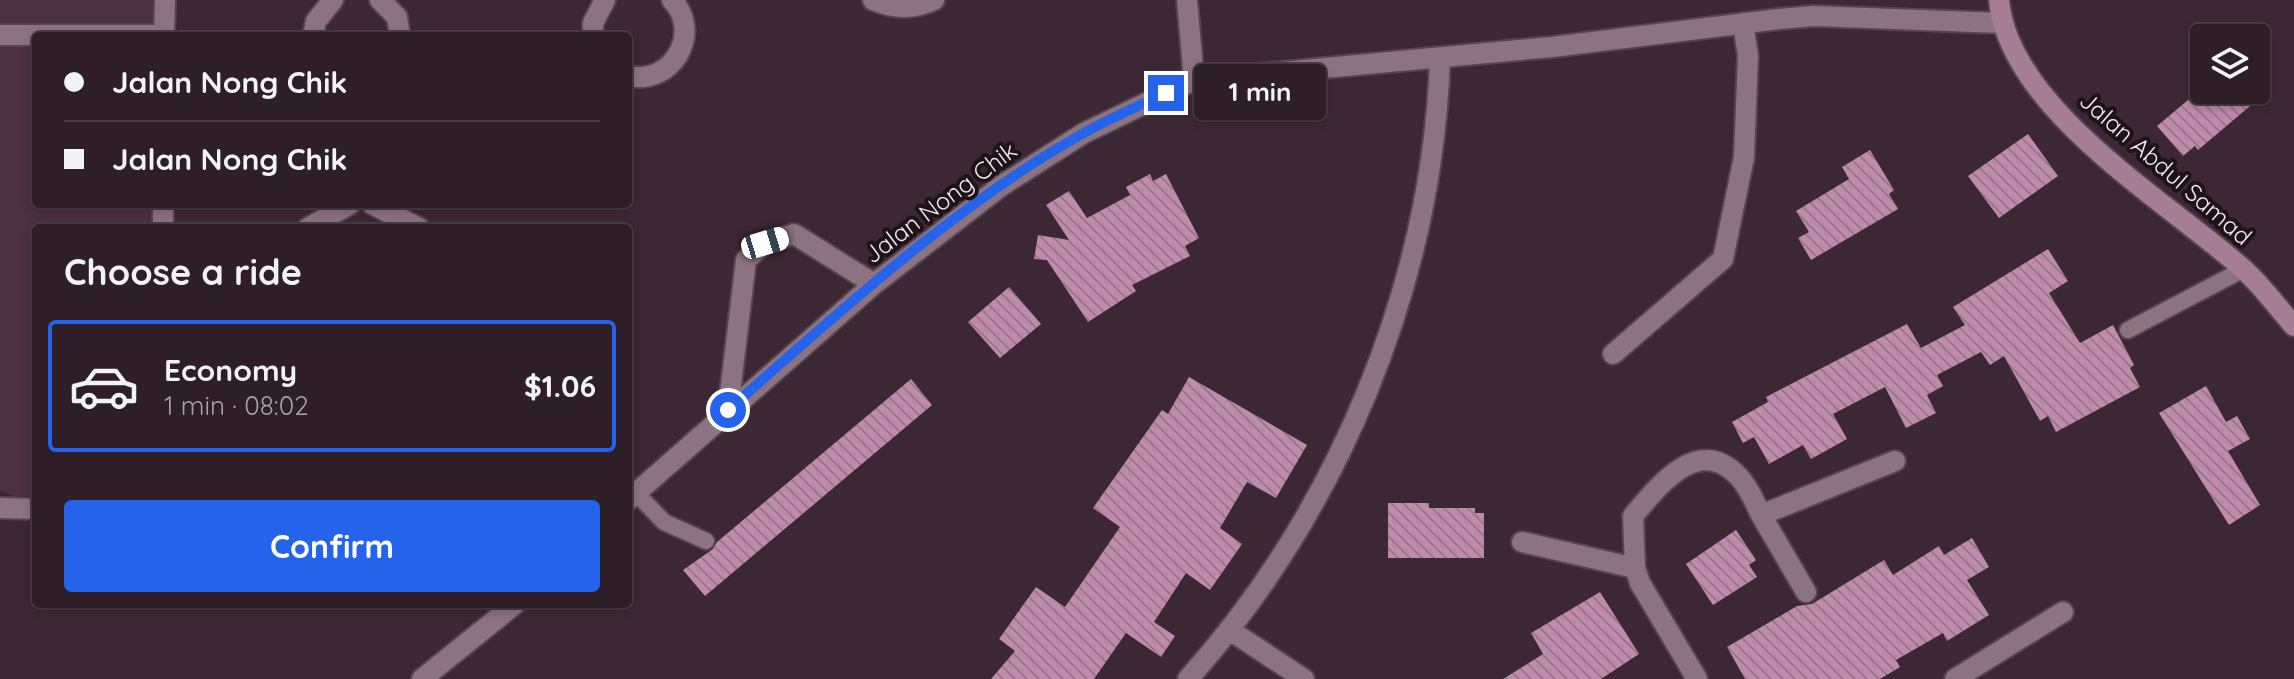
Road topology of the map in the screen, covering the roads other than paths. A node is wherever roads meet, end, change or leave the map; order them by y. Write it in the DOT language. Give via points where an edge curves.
graph roads {
  1 [pos="165,0"];
  2 [pos="333,0"];
  3 [pos="380,0"];
  4 [pos="605,0"];
  5 [pos="873,0"];
  6 [pos="934,0"];
  7 [pos="1187,0"];
  8 [pos="1999,0"];
  9 [pos="680,2"];
  10 [pos="1743,23"];
  11 [pos="2001,23"];
  12 [pos="164,32"];
  13 [pos="314,32"];
  14 [pos="399,32"];
  15 [pos="593,32"];
  16 [pos="0,35"];
  17 [pos="32,35"];
  18 [pos="1440,59"];
  19 [pos="632,76"];
  20 [pos="1194,80"];
  21 [pos="343,208"];
  22 [pos="380,208"];
  23 [pos="315,224"];
  24 [pos="411,224"];
  25 [pos="2244,269"];
  26 [pos="874,284"];
  27 [pos="2294,326"];
  28 [pos="2128,330"];
  29 [pos="1613,354"];
  30 [pos="728,410"];
  31 [pos="1895,461"];
  32 [pos="632,497"];
  33 [pos="4,507"];
  34 [pos="32,509"];
  35 [pos="1761,515"];
  36 [pos="706,541"];
  37 [pos="1522,542"];
  38 [pos="1635,568"];
  39 [pos="1806,592"];
  40 [pos="510,608"];
  41 [pos="2063,612"];
  42 [pos="1231,631"];
  43 [pos="422,679"];
  44 [pos="1188,679"];
  45 [pos="1304,679"];
  46 [pos="1697,679"];
  47 [pos="1955,679"];
  1 -- 12 [label="street"];
  2 -- 13 [label="street"];
  3 -- 14 [label="street" via="397,17"];
  4 -- 15 [label="street"];
  5 -- 6 [label="street" via="910,8"];
  7 -- 20 [label="street"];
  8 -- 11 [label="street, Jalan Abdul Samad"];
  9 -- 19 [label="street" via="685,35 674,61 650,76"];
  10 -- 11 [label="street, Jalan Nong Chik" via="1814,16"];
  10 -- 18 [label="street, Jalan Nong Chik"];
  10 -- 29 [label="street" via="1748,56 1744,157 1723,259"];
  11 -- 25 [label="street, Jalan Abdul Samad" via="2027,76 2090,144"];
  16 -- 17 [label="street"];
  18 -- 20 [label="street, Jalan Nong Chik"];
  18 -- 42 [label="street" via="1426,199 1405,286 1370,390 1309,508"];
  20 -- 26 [label="street, Jalan Nong Chik" via="1072,140 1001,186"];
  21 -- 23 [label="street"];
  22 -- 24 [label="street"];
  25 -- 27 [label="street, Jalan Abdul Samad"];
  25 -- 28 [label="lane"];
  26 -- 30 [label="street, Jalan Nong Chik"];
  26 -- 30 [label="street" via="794,234 765,243 746,260"];
  30 -- 32 [label="street, Jalan Nong Chik"];
  31 -- 35 [label="street"];
  32 -- 36 [label="lane" via="664,522"];
  33 -- 34 [label="street"];
  35 -- 38 [label="street" via="1742,478 1724,463 1700,458 1675,472 1633,516"];
  35 -- 39 [label="street"];
  37 -- 38 [label="street"];
  38 -- 46 [label="street"];
  40 -- 43 [label="street"];
  41 -- 47 [label="street"];
  42 -- 44 [label="street"];
  42 -- 45 [label="street"];
}
